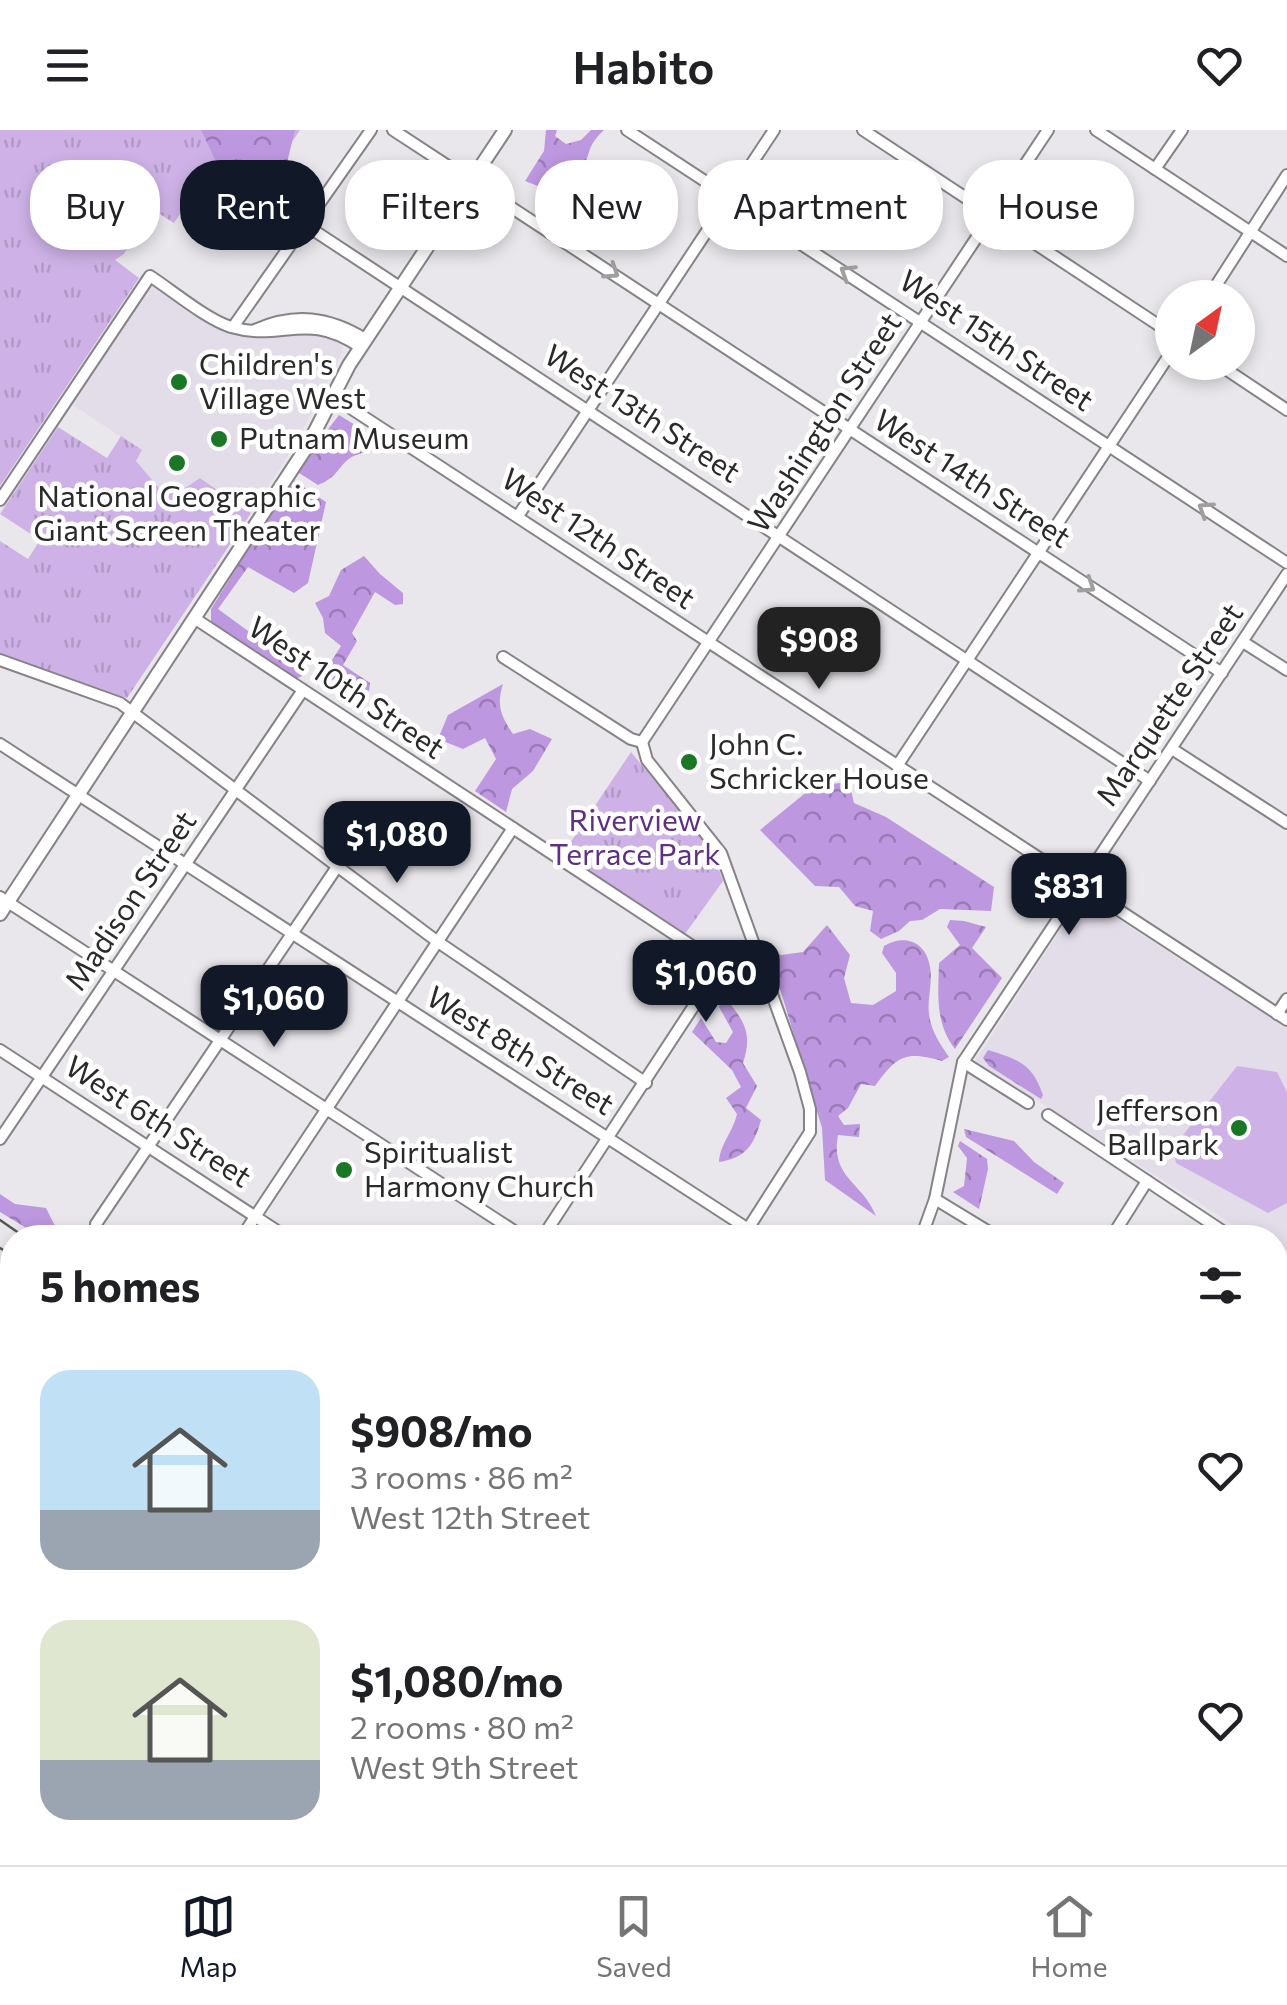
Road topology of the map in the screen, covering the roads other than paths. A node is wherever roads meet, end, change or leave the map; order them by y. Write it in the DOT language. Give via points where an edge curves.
graph roads {
  1 [pos="371,130"];
  2 [pos="392,130"];
  3 [pos="505,130"];
  4 [pos="627,130"];
  5 [pos="774,130"];
  6 [pos="863,130"];
  7 [pos="1048,130"];
  8 [pos="1096,130"];
  9 [pos="1182,130"];
  10 [pos="439,160"];
  11 [pos="486,160"];
  12 [pos="755,160"];
  13 [pos="1028,160"];
  14 [pos="1156,169"];
  15 [pos="1287,175"];
  16 [pos="698,177"];
  17 [pos="325,195"];
  18 [pos="963,195"];
  19 [pos="515,209"];
  20 [pos="1249,232"];
  21 [pos="325,238"];
  22 [pos="698,246"];
  23 [pos="287,250"];
  24 [pos="427,250"];
  25 [pos="811,250"];
  26 [pos="969,250"];
  27 [pos="1047,250"];
  28 [pos="1287,256"];
  29 [pos="1219,280"];
  30 [pos="402,288"];
  31 [pos="660,304"];
  32 [pos="250,306"];
  33 [pos="922,322"];
  34 [pos="1155,323"];
  35 [pos="233,327"];
  36 [pos="255,330"];
  37 [pos="362,343"];
  38 [pos="1155,377"];
  39 [pos="1242,380"];
  40 [pos="332,396"];
  41 [pos="589,410"];
  42 [pos="1287,410"];
  43 [pos="850,428"];
  44 [pos="1109,446"];
  45 [pos="0,500"];
  46 [pos="518,516"];
  47 [pos="780,535"];
  48 [pos="1037,552"];
  49 [pos="1287,563"];
  50 [pos="1287,574"];
  51 [pos="194,618"];
  52 [pos="710,642"];
  53 [pos="1243,642"];
  54 [pos="503,657"];
  55 [pos="968,658"];
  56 [pos="0,660"];
  57 [pos="1287,670"];
  58 [pos="1222,673"];
  59 [pos="303,690"];
  60 [pos="133,711"];
  61 [pos="642,742"];
  62 [pos="0,744"];
  63 [pos="1172,749"];
  64 [pos="897,766"];
  65 [pos="1150,781"];
  66 [pos="236,790"];
  67 [pos="80,796"];
  68 [pos="1287,823"];
  69 [pos="513,828"];
  70 [pos="186,865"];
  71 [pos="337,866"];
  72 [pos="1080,886"];
  73 [pos="3,905"];
  74 [pos="292,934"];
  75 [pos="438,942"];
  76 [pos="760,956"];
  77 [pos="721,966"];
  78 [pos="113,972"];
  79 [pos="1287,998"];
  80 [pos="398,1003"];
  81 [pos="1282,1017"];
  82 [pos="220,1040"];
  83 [pos="0,1050"];
  84 [pos="963,1062"];
  85 [pos="42,1077"];
  86 [pos="646,1083"];
  87 [pos="1028,1104"];
  88 [pos="326,1108"];
  89 [pos="1048,1115"];
  90 [pos="610,1138"];
  91 [pos="0,1139"];
  92 [pos="149,1146"];
  93 [pos="1147,1181"];
  94 [pos="935,1199"];
  95 [pos="255,1215"];
  96 [pos="96,1224"];
  97 [pos="248,1225"];
  98 [pos="269,1225"];
  99 [pos="505,1225"];
  100 [pos="551,1225"];
  101 [pos="734,1225"];
  102 [pos="750,1225"];
  103 [pos="925,1225"];
  104 [pos="978,1225"];
  105 [pos="1119,1225"];
  106 [pos="1213,1225"];
  1 -- 17 [label="street"];
  2 -- 10 [label="street, West 14th Street"];
  3 -- 11 [label="main road"];
  4 -- 16 [label="street, West 15th Street"];
  5 -- 12 [label="street"];
  6 -- 18 [label="street"];
  7 -- 13 [label="street, Washington Street"];
  8 -- 14 [label="street"];
  9 -- 14 [label="street"];
  14 -- 20 [label="street"];
  15 -- 20 [label="street"];
  19 -- 31 [label="street, West 14th Street, one-way"];
  20 -- 28 [label="street"];
  20 -- 29 [label="street"];
  21 -- 30 [label="street, West 13th Street"];
  22 -- 31 [label="street"];
  23 -- 32 [label="street"];
  24 -- 30 [label="main road"];
  33 -- 25 [label="street, West 15th Street, one-way"];
  26 -- 33 [label="street, Washington Street"];
  27 -- 34 [label="street"];
  30 -- 37 [label="main road"];
  30 -- 41 [label="street, West 13th Street"];
  31 -- 41 [label="street"];
  31 -- 43 [label="street, West 14th Street"];
  32 -- 35 [label="street"];
  32 -- 36 [label="street"];
  33 -- 43 [label="street, Washington Street"];
  33 -- 44 [label="street, West 15th Street"];
  35 -- 36 [label="street"];
  35 -- 45 [label="street" via="150,276"];
  36 -- 37 [label="street" via="302,326"];
  37 -- 40 [label="main road"];
  38 -- 44 [label="street"];
  39 -- 42 [label="street"];
  40 -- 46 [label="street, West 12th Street"];
  40 -- 51 [label="main road" via="308,446"];
  41 -- 46 [label="street"];
  41 -- 47 [label="street, West 13th Street"];
  43 -- 47 [label="street, Washington Street"];
  43 -- 48 [label="street, West 14th Street"];
  44 -- 48 [label="street"];
  49 -- 44 [label="street, West 15th Street, one-way"];
  46 -- 52 [label="street, West 12th Street"];
  47 -- 52 [label="street, Washington Street"];
  47 -- 55 [label="street, West 13th Street"];
  48 -- 55 [label="street"];
  48 -- 58 [label="street, West 14th Street, one-way"];
  50 -- 53 [label="street, Marquette Street"];
  51 -- 59 [label="street, West 10th Street"];
  51 -- 60 [label="main road"];
  52 -- 61 [label="street, Washington Street"];
  52 -- 64 [label="street, West 12th Street"];
  53 -- 57 [label="street"];
  53 -- 58 [label="street, Marquette Street"];
  54 -- 61 [label="street"];
  55 -- 64 [label="street"];
  55 -- 65 [label="street, West 13th Street"];
  56 -- 60 [label="street"];
  58 -- 63 [label="street, Marquette Street"];
  59 -- 66 [label="street, Madison Street"];
  59 -- 69 [label="street, West 10th Street"];
  60 -- 66 [label="street"];
  60 -- 67 [label="main road"];
  61 -- 76 [label="street" via="647,760 721,852"];
  62 -- 67 [label="street, West 8th Street"];
  63 -- 65 [label="street, Marquette Street"];
  63 -- 68 [label="street"];
  64 -- 72 [label="street, West 12th Street"];
  65 -- 72 [label="street, Marquette Street"];
  66 -- 70 [label="street, Madison Street"];
  66 -- 71 [label="street"];
  67 -- 70 [label="street, West 8th Street"];
  67 -- 73 [label="main road"];
  69 -- 75 [label="street"];
  69 -- 77 [label="street, West 10th Street"];
  70 -- 74 [label="street, West 8th Street"];
  70 -- 78 [label="street, Madison Street"];
  71 -- 74 [label="street"];
  71 -- 75 [label="street"];
  72 -- 81 [label="street, West 12th Street"];
  72 -- 84 [label="street, Marquette Street"];
  73 -- 78 [label="street"];
  74 -- 80 [label="street, West 8th Street"];
  74 -- 82 [label="street"];
  75 -- 80 [label="street"];
  75 -- 86 [label="street"];
  76 -- 77 [label="street"];
  76 -- 102 [label="street" via="812,1124"];
  77 -- 86 [label="street"];
  78 -- 82 [label="street"];
  78 -- 85 [label="street, Madison Street"];
  79 -- 81 [label="street"];
  80 -- 88 [label="street"];
  80 -- 90 [label="street, West 8th Street"];
  82 -- 88 [label="street"];
  82 -- 92 [label="street"];
  83 -- 85 [label="street, West 6th Street"];
  84 -- 87 [label="street"];
  84 -- 94 [label="street, Marquette Street"];
  85 -- 91 [label="street, Madison Street"];
  85 -- 92 [label="street, West 6th Street"];
  86 -- 90 [label="street"];
  88 -- 95 [label="street"];
  88 -- 99 [label="street"];
  89 -- 93 [label="street"];
  90 -- 100 [label="street"];
  90 -- 101 [label="street, West 8th Street"];
  92 -- 95 [label="street, West 6th Street"];
  92 -- 96 [label="street"];
  93 -- 105 [label="street"];
  93 -- 106 [label="street"];
  94 -- 103 [label="street, Marquette Street"];
  94 -- 104 [label="street"];
  95 -- 97 [label="street"];
  95 -- 98 [label="street, West 6th Street"];
}
